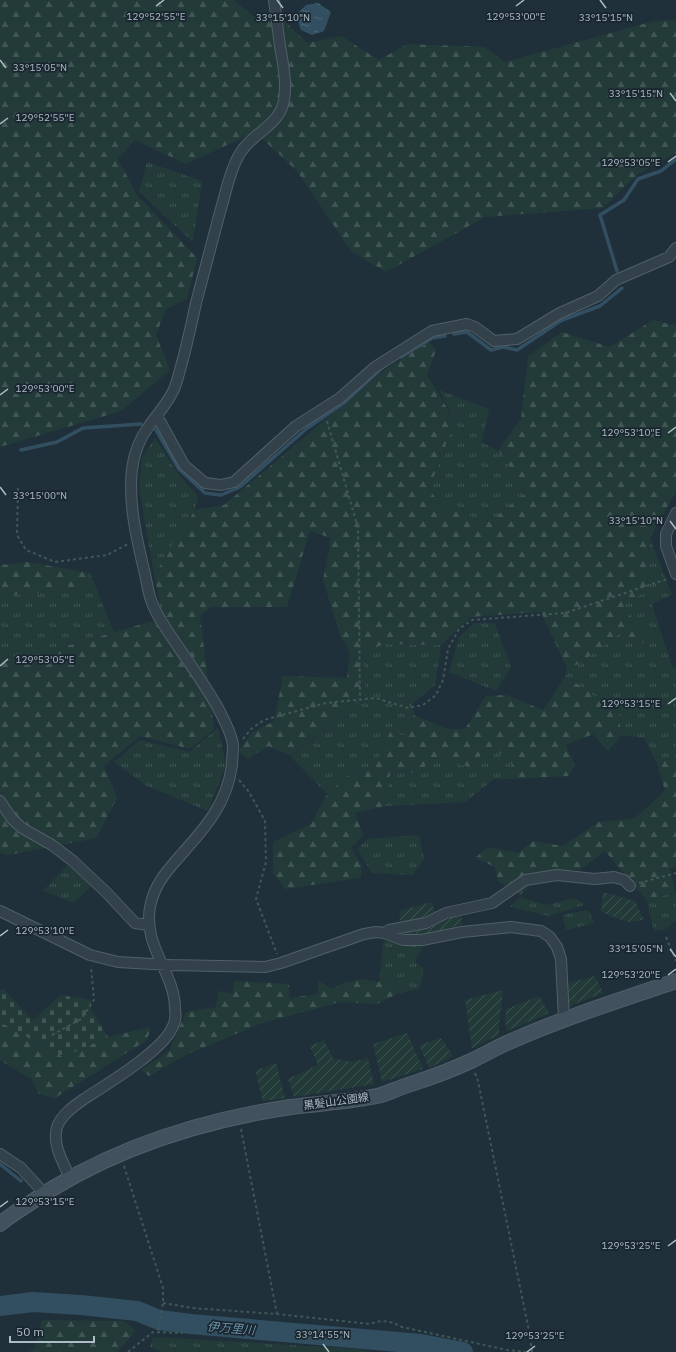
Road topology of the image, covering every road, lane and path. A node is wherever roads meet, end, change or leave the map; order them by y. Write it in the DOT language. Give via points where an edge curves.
graph roads {
  1 [pos="274,0"];
  2 [pos="676,248"];
  3 [pos="157,416"];
  4 [pos="327,421"];
  5 [pos="18,488"];
  6 [pos="676,513"];
  7 [pos="136,540"];
  8 [pos="673,558"];
  9 [pos="672,576"];
  10 [pos="360,700"];
  11 [pos="233,747"];
  12 [pos="231,770"];
  13 [pos="0,800"];
  14 [pos="676,873"];
  15 [pos="630,886"];
  16 [pos="0,911"];
  17 [pos="148,925"];
  18 [pos="385,933"];
  19 [pos="666,937"];
  20 [pos="90,955"];
  21 [pos="676,961"];
  22 [pos="281,963"];
  23 [pos="161,964"];
  24 [pos="676,981"];
  25 [pos="564,1019"];
  26 [pos="52,1035"];
  27 [pos="471,1061"];
  28 [pos="238,1116"];
  29 [pos="120,1153"];
  30 [pos="0,1154"];
  31 [pos="70,1178"];
  32 [pos="44,1193"];
  33 [pos="0,1224"];
  34 [pos="163,1303"];
  35 [pos="277,1314"];
  36 [pos="158,1332"];
  37 [pos="183,1333"];
  38 [pos="128,1352"];
  39 [pos="527,1352"];
  40 [pos="532,1352"];
  1 -- 3 [label="street" via="285,87 284,102 273,123 249,141 240,152 233,168 206,262 181,367 173,391"];
  2 -- 3 [label="street" via="669,257 616,280 598,296 560,313 517,339 494,341 476,327 467,324 432,331 375,367 340,398 296,426 234,482 221,485 205,483 184,465"];
  3 -- 7 [label="street" via="146,429 136,449 132,466 131,487"];
  4 -- 10 [label="path" via="358,528"];
  5 -- 7 [label="path" via="17,535 26,550 55,562 107,555"];
  6 -- 8 [label="street" via="666,534 666,546"];
  7 -- 11 [label="street" via="151,603 208,689 229,728"];
  8 -- 9 [label="street"];
  9 -- 10 [label="path" via="565,613 472,620 459,629 448,649 443,680 436,695 423,705 408,708 376,698"];
  10 -- 11 [label="path" via="326,703 264,720"];
  11 -- 12 [label="street"];
  12 -- 17 [label="street" via="228,788 218,809 155,887"];
  12 -- 22 [label="path" via="249,792 265,821 266,862 256,899"];
  13 -- 17 [label="street" via="12,819 73,861 134,923"];
  14 -- 15 [label="path"];
  15 -- 18 [label="street" via="624,880 614,877 595,879 557,875 525,880 492,903 446,913 426,923"];
  16 -- 20 [label="street"];
  17 -- 23 [label="street" via="153,947"];
  18 -- 22 [label="street" via="364,934"];
  18 -- 25 [label="street" via="403,940 422,940 462,932 511,927 541,931 550,937 561,959"];
  19 -- 21 [label="path"];
  20 -- 23 [label="street" via="118,962"];
  20 -- 26 [label="path" via="94,1000 81,1019"];
  22 -- 23 [label="street" via="265,967"];
  23 -- 31 [label="street" via="174,992 174,1027 147,1056 73,1107 60,1119 56,1129 58,1152"];
  24 -- 25 [label="main road, 黒髪山公園線"];
  25 -- 27 [label="main road, 黒髪山公園線"];
  27 -- 28 [label="main road, 黒髪山公園線" via="381,1094"];
  27 -- 40 [label="path" via="478,1081"];
  28 -- 29 [label="main road, 黒髪山公園線" via="180,1131"];
  28 -- 35 [label="path"];
  29 -- 31 [label="main road, 黒髪山公園線"];
  29 -- 34 [label="path" via="163,1288"];
  30 -- 32 [label="street" via="21,1168"];
  31 -- 32 [label="main road, 黒髪山公園線"];
  32 -- 33 [label="main road, 黒髪山公園線"];
  34 -- 35 [label="path" via="192,1308"];
  34 -- 36 [label="path"];
  35 -- 39 [label="path" via="370,1324 379,1320 393,1322 402,1327"];
  36 -- 37 [label="path"];
  36 -- 38 [label="path" via="153,1332"];
}
